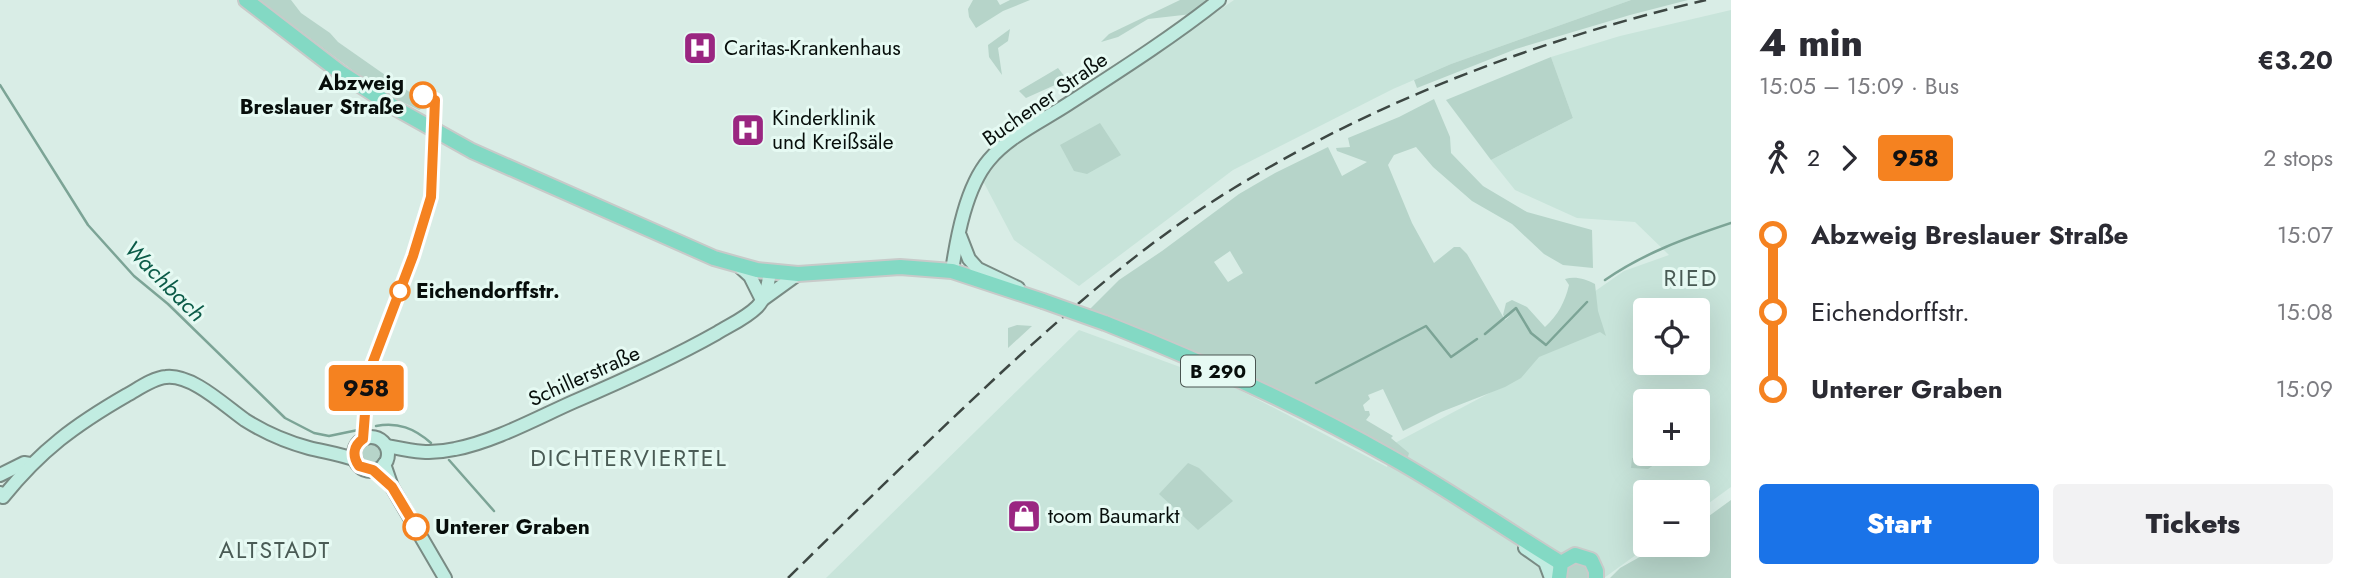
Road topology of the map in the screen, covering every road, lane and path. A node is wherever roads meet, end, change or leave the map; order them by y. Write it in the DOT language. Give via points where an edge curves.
graph roads {
  1 [pos="246,0"];
  2 [pos="1219,0"];
  3 [pos="959,236"];
  4 [pos="738,265"];
  5 [pos="913,268"];
  6 [pos="952,271"];
  7 [pos="770,272"];
  8 [pos="798,274"];
  9 [pos="1039,299"];
  10 [pos="762,300"];
  11 [pos="356,446"];
  12 [pos="327,451"];
  13 [pos="356,460"];
  14 [pos="383,460"];
  15 [pos="30,464"];
  16 [pos="0,475"];
  17 [pos="2,495"];
  18 [pos="1496,524"];
  19 [pos="1562,563"];
  20 [pos="445,578"];
  21 [pos="1551,578"];
  22 [pos="1559,578"];
  23 [pos="1596,578"];
  1 -- 4 [label="main road, B 290" via="341,73 472,151 680,244"];
  2 -- 3 [label="street, Buchener Straße" via="990,159 976,178"];
  3 -- 5 [label="street" via="945,258"];
  3 -- 6 [label="street, Buchener Straße"];
  3 -- 9 [label="street" via="978,269"];
  4 -- 7 [label="main road, B 290"];
  4 -- 10 [label="street" via="750,276"];
  5 -- 6 [label="main road, B 290"];
  5 -- 8 [label="main road, B 290"];
  6 -- 9 [label="main road, B 290"];
  7 -- 8 [label="main road, B 290"];
  7 -- 10 [label="street"];
  8 -- 10 [label="street, Schillerstraße"];
  9 -- 18 [label="main road, B 290, bridge" via="1169,349 1310,414 1395,459"];
  10 -- 14 [label="street, Schillerstraße" via="702,341 511,430 458,449 410,452"];
  11 -- 12 [label="street"];
  11 -- 13 [label="street"];
  11 -- 14 [label="street" via="363,439 381,440"];
  12 -- 13 [label="street"];
  12 -- 15 [label="street" via="275,436 200,387 166,377 87,418"];
  13 -- 14 [label="street" via="363,468"];
  14 -- 20 [label="street" via="392,487"];
  15 -- 16 [label="street"];
  15 -- 17 [label="street"];
  18 -- 19 [label="main road, B 290"];
  18 -- 21 [label="street" via="1545,562"];
  19 -- 22 [label="main road"];
  19 -- 23 [label="main road" via="1575,555 1586,557 1594,565"];
}
